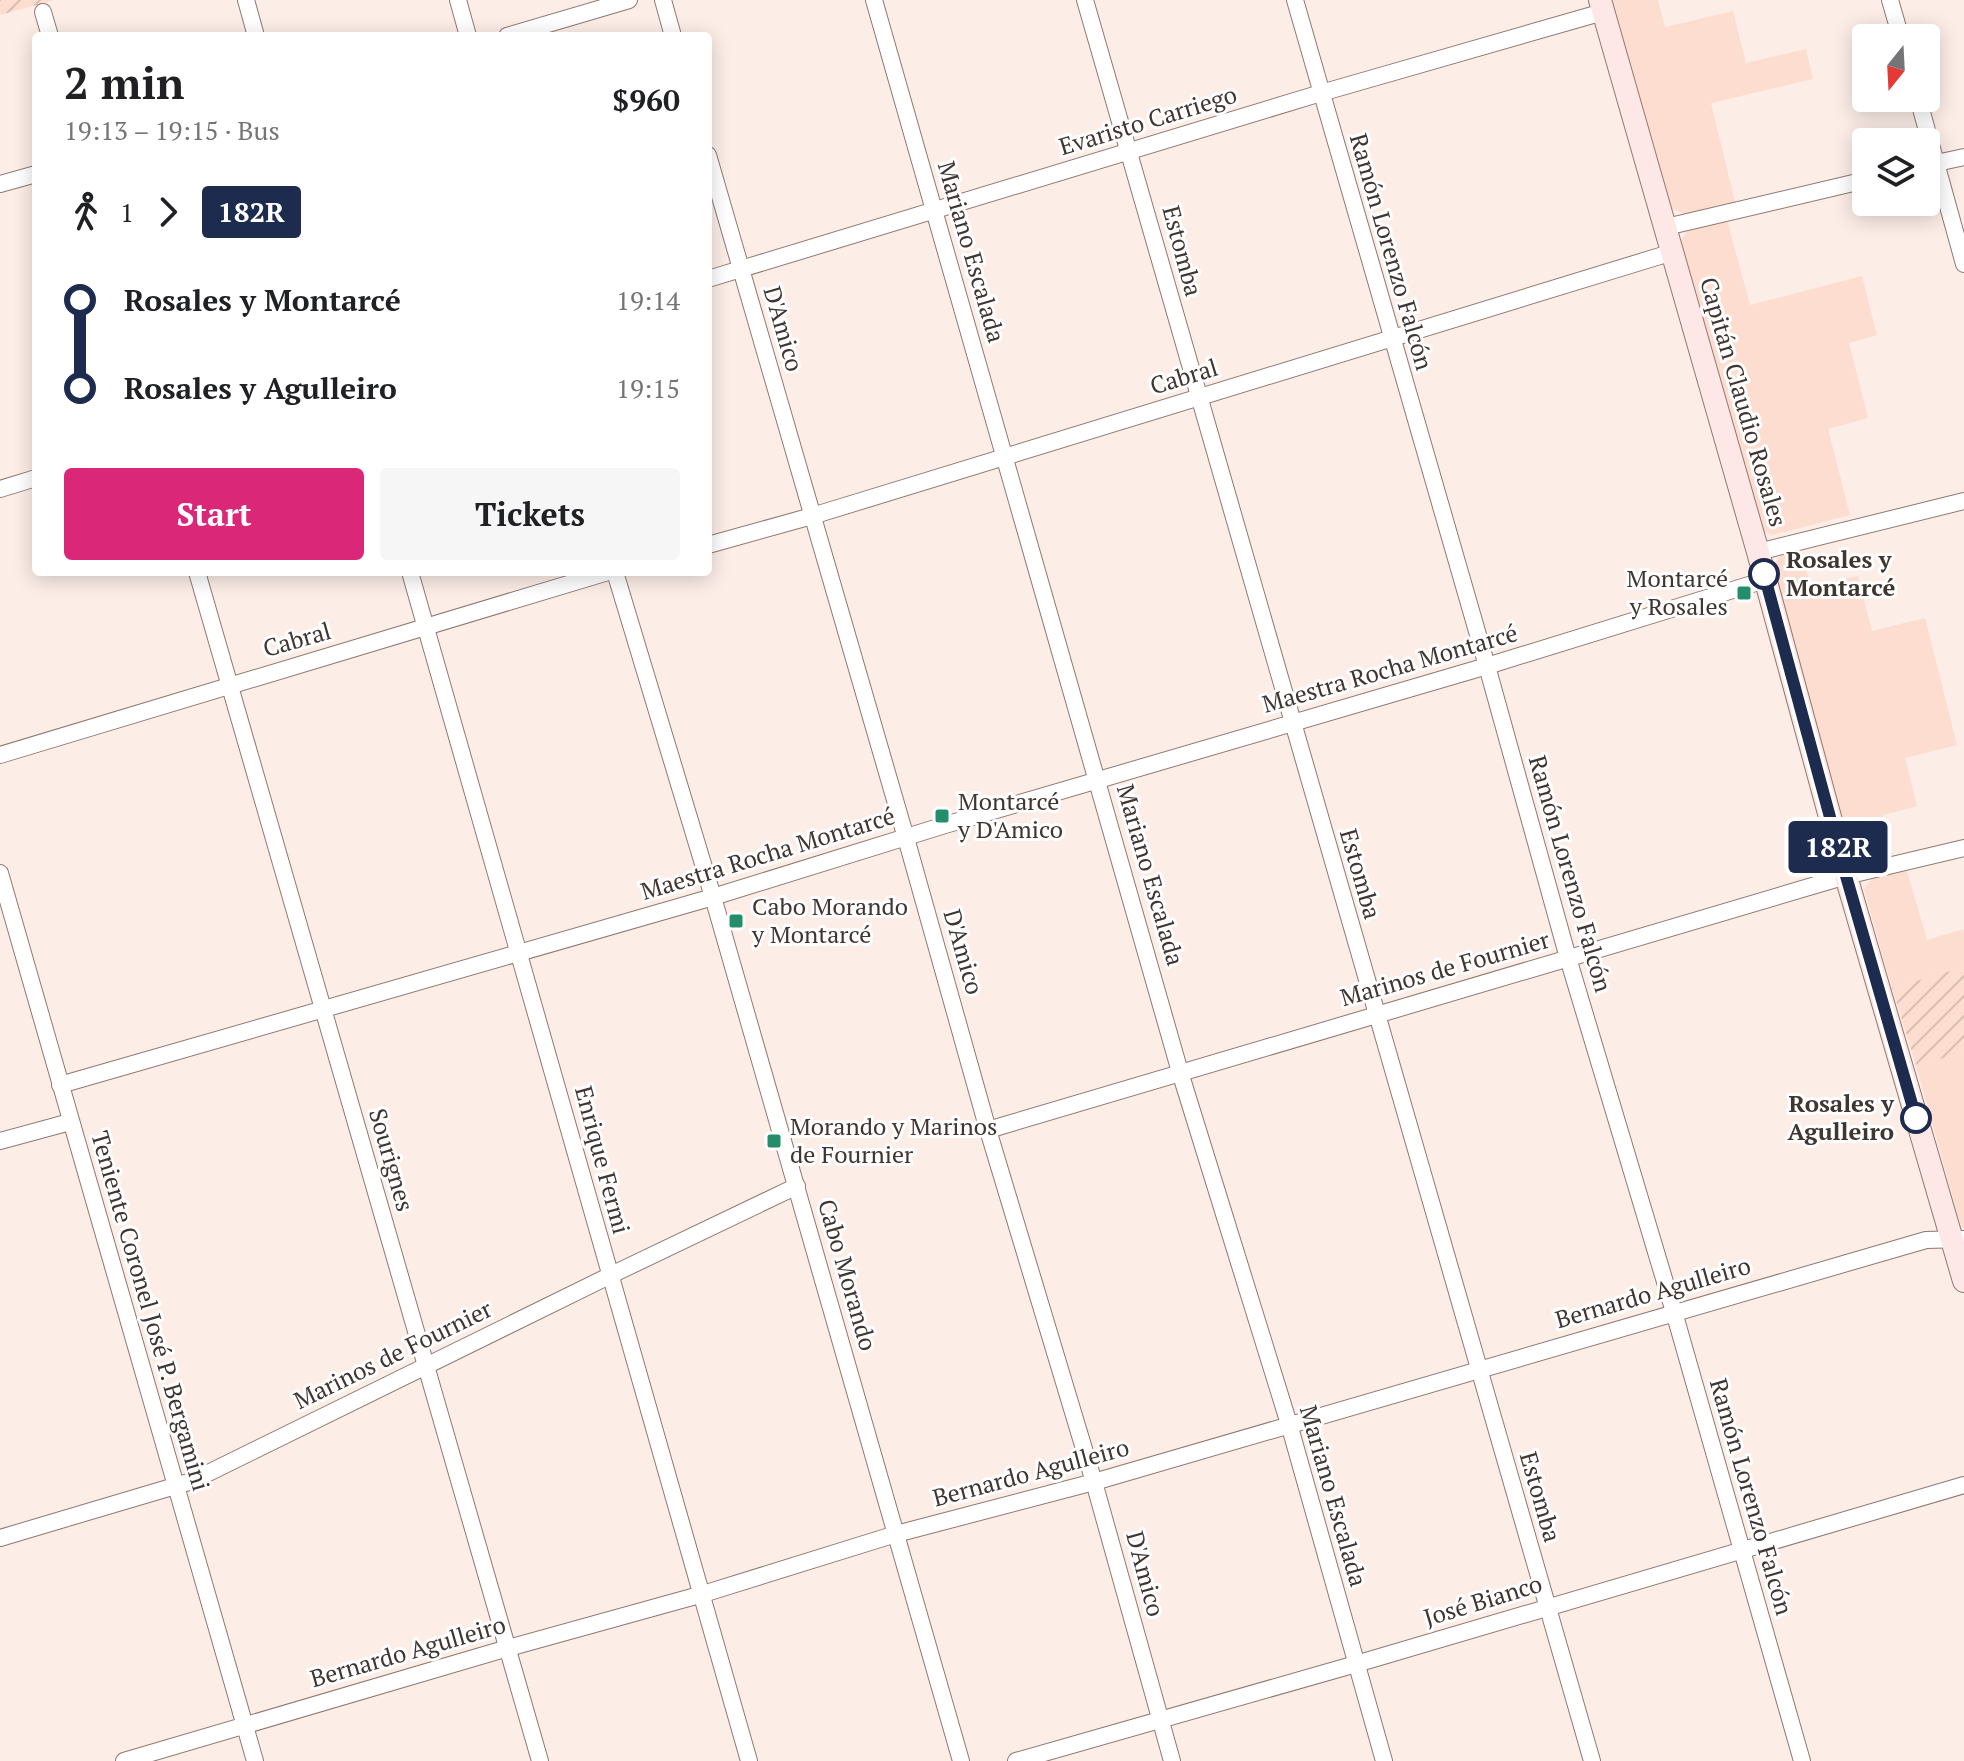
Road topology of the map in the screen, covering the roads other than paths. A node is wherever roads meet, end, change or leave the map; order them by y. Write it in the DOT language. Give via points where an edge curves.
graph roads {
  1 [pos="246,0"];
  2 [pos="458,0"];
  3 [pos="629,0"];
  4 [pos="663,0"];
  5 [pos="874,0"];
  6 [pos="1085,0"];
  7 [pos="1295,0"];
  8 [pos="1890,0"];
  9 [pos="1602,6"];
  10 [pos="43,12"];
  11 [pos="1897,24"];
  12 [pos="49,32"];
  13 [pos="255,32"];
  14 [pos="467,32"];
  15 [pos="521,32"];
  16 [pos="672,32"];
  17 [pos="1321,93"];
  18 [pos="1130,152"];
  19 [pos="1964,157"];
  20 [pos="1940,162"];
  21 [pos="712,169"];
  22 [pos="32,175"];
  23 [pos="1852,183"];
  24 [pos="0,184"];
  25 [pos="1940,191"];
  26 [pos="935,210"];
  27 [pos="1666,227"];
  28 [pos="1673,252"];
  29 [pos="1964,264"];
  30 [pos="741,269"];
  31 [pos="712,278"];
  32 [pos="1391,340"];
  33 [pos="1198,398"];
  34 [pos="1003,457"];
  35 [pos="32,479"];
  36 [pos="0,489"];
  37 [pos="1964,501"];
  38 [pos="812,516"];
  39 [pos="712,544"];
  40 [pos="1758,552"];
  41 [pos="198,576"];
  42 [pos="411,576"];
  43 [pos="595,576"];
  44 [pos="616,576"];
  45 [pos="1765,580"];
  46 [pos="426,627"];
  47 [pos="1487,666"];
  48 [pos="231,685"];
  49 [pos="1291,722"];
  50 [pos="0,755"];
  51 [pos="1099,779"];
  52 [pos="906,838"];
  53 [pos="1964,848"];
  54 [pos="0,873"];
  55 [pos="1846,876"];
  56 [pos="713,897"];
  57 [pos="520,951"];
  58 [pos="1568,958"];
  59 [pos="322,1011"];
  60 [pos="1376,1014"];
  61 [pos="1180,1072"];
  62 [pos="60,1085"];
  63 [pos="70,1122"];
  64 [pos="988,1130"];
  65 [pos="0,1141"];
  66 [pos="797,1186"];
  67 [pos="1958,1239"];
  68 [pos="609,1276"];
  69 [pos="1964,1281"];
  70 [pos="1674,1312"];
  71 [pos="425,1366"];
  72 [pos="1478,1369"];
  73 [pos="1289,1424"];
  74 [pos="1094,1482"];
  75 [pos="1964,1485"];
  76 [pos="177,1487"];
  77 [pos="896,1534"];
  78 [pos="0,1538"];
  79 [pos="1741,1551"];
  80 [pos="703,1594"];
  81 [pos="1547,1606"];
  82 [pos="508,1648"];
  83 [pos="1356,1664"];
  84 [pos="1160,1718"];
  85 [pos="245,1725"];
  86 [pos="124,1761"];
  87 [pos="255,1761"];
  88 [pos="540,1761"];
  89 [pos="749,1761"];
  90 [pos="961,1761"];
  91 [pos="1016,1761"];
  92 [pos="1172,1761"];
  93 [pos="1384,1761"];
  94 [pos="1592,1761"];
  95 [pos="1802,1761"];
  1 -- 13 [label="street"];
  2 -- 14 [label="street"];
  3 -- 15 [label="street"];
  4 -- 16 [label="street"];
  5 -- 26 [label="street, Mariano Escalada"];
  6 -- 18 [label="street, Estomba"];
  7 -- 17 [label="street, Ramón Lorenzo Falcón"];
  8 -- 11 [label="street"];
  9 -- 17 [label="street, Evaristo Carriego"];
  9 -- 27 [label="street, Capitán Claudio Rosales"];
  10 -- 12 [label="street"];
  17 -- 18 [label="street, Evaristo Carriego"];
  17 -- 32 [label="street, Ramón Lorenzo Falcón"];
  18 -- 26 [label="street, Evaristo Carriego"];
  18 -- 33 [label="street, Estomba"];
  19 -- 20 [label="street"];
  21 -- 30 [label="street, D'Amico"];
  22 -- 24 [label="street"];
  23 -- 27 [label="street"];
  25 -- 29 [label="street"];
  26 -- 30 [label="street, Evaristo Carriego"];
  26 -- 34 [label="street, Mariano Escalada"];
  27 -- 28 [label="street, Capitán Claudio Rosales"];
  28 -- 32 [label="street, Cabral"];
  28 -- 40 [label="street, Capitán Claudio Rosales"];
  30 -- 31 [label="street, Evaristo Carriego"];
  30 -- 38 [label="street, D'Amico"];
  32 -- 33 [label="street, Cabral"];
  32 -- 47 [label="street, Ramón Lorenzo Falcón"];
  33 -- 34 [label="street, Cabral"];
  33 -- 49 [label="street, Estomba"];
  34 -- 38 [label="street, Cabral"];
  34 -- 51 [label="street, Mariano Escalada"];
  35 -- 36 [label="street"];
  37 -- 40 [label="street"];
  38 -- 39 [label="street, Cabral"];
  38 -- 52 [label="street, D'Amico"];
  40 -- 45 [label="street, Capitán Claudio Rosales"];
  41 -- 48 [label="street, Sourignes"];
  42 -- 46 [label="street, Enrique Fermi"];
  43 -- 46 [label="street, Cabral"];
  44 -- 56 [label="street, Cabo Morando"];
  45 -- 47 [label="street, Maestra Rocha Montarcé"];
  45 -- 55 [label="street, Capitán Claudio Rosales"];
  46 -- 48 [label="street, Cabral"];
  46 -- 57 [label="street, Enrique Fermi"];
  47 -- 49 [label="street, Maestra Rocha Montarcé"];
  47 -- 58 [label="street, Ramón Lorenzo Falcón"];
  48 -- 50 [label="street, Cabral"];
  48 -- 59 [label="street, Sourignes"];
  49 -- 51 [label="street, Maestra Rocha Montarcé"];
  49 -- 60 [label="street, Estomba"];
  51 -- 52 [label="street, Maestra Rocha Montarcé"];
  51 -- 61 [label="street, Mariano Escalada"];
  52 -- 56 [label="street, Maestra Rocha Montarcé"];
  52 -- 64 [label="street, D'Amico"];
  53 -- 55 [label="street, Marinos de Fournier"];
  54 -- 62 [label="street, Teniente Coronel José P. Bergamini"];
  55 -- 58 [label="street, Marinos de Fournier"];
  55 -- 67 [label="street, Capitán Claudio Rosales"];
  56 -- 57 [label="street, Maestra Rocha Montarcé"];
  56 -- 66 [label="street, Cabo Morando"];
  57 -- 59 [label="street, Maestra Rocha Montarcé"];
  57 -- 68 [label="street, Enrique Fermi"];
  58 -- 60 [label="street, Marinos de Fournier"];
  58 -- 70 [label="street, Ramón Lorenzo Falcón"];
  59 -- 62 [label="street, Maestra Rocha Montarcé"];
  59 -- 71 [label="street, Sourignes"];
  60 -- 61 [label="street, Marinos de Fournier"];
  60 -- 72 [label="street, Estomba"];
  61 -- 64 [label="street, Marinos de Fournier"];
  61 -- 73 [label="street, Mariano Escalada"];
  62 -- 63 [label="street, Teniente Coronel José P. Bergamini"];
  63 -- 65 [label="street"];
  63 -- 76 [label="street, Teniente Coronel José P. Bergamini"];
  64 -- 74 [label="street, D'Amico"];
  66 -- 68 [label="street, Marinos de Fournier"];
  66 -- 77 [label="street, Cabo Morando"];
  67 -- 69 [label="street, Capitán Claudio Rosales"];
  67 -- 70 [label="street, Bernardo Agulleiro" via="1926,1240"];
  68 -- 71 [label="street, Marinos de Fournier"];
  68 -- 80 [label="street, Enrique Fermi"];
  70 -- 72 [label="street, Bernardo Agulleiro"];
  70 -- 79 [label="street, Ramón Lorenzo Falcón"];
  71 -- 76 [label="street, Marinos de Fournier"];
  71 -- 82 [label="street, Sourignes"];
  72 -- 73 [label="street, Bernardo Agulleiro"];
  72 -- 81 [label="street, Estomba"];
  73 -- 74 [label="street, Bernardo Agulleiro"];
  73 -- 83 [label="street, Mariano Escalada"];
  74 -- 77 [label="street, Bernardo Agulleiro"];
  74 -- 84 [label="street, D'Amico"];
  75 -- 79 [label="street, José Bianco"];
  76 -- 78 [label="street, Marinos de Fournier"];
  76 -- 85 [label="street, Teniente Coronel José P. Bergamini"];
  77 -- 80 [label="street, Bernardo Agulleiro"];
  77 -- 90 [label="street, Cabo Morando"];
  79 -- 81 [label="street, José Bianco"];
  79 -- 95 [label="street, Ramón Lorenzo Falcón"];
  80 -- 82 [label="street, Bernardo Agulleiro"];
  80 -- 89 [label="street, Enrique Fermi"];
  81 -- 83 [label="street, José Bianco"];
  81 -- 94 [label="street, Estomba"];
  82 -- 85 [label="street, Bernardo Agulleiro"];
  82 -- 88 [label="street, Sourignes"];
  83 -- 84 [label="street, José Bianco"];
  83 -- 93 [label="street, Mariano Escalada"];
  84 -- 91 [label="street, José Bianco"];
  84 -- 92 [label="street, D'Amico"];
  85 -- 86 [label="street, Bernardo Agulleiro"];
  85 -- 87 [label="street, Teniente Coronel José P. Bergamini"];
}
